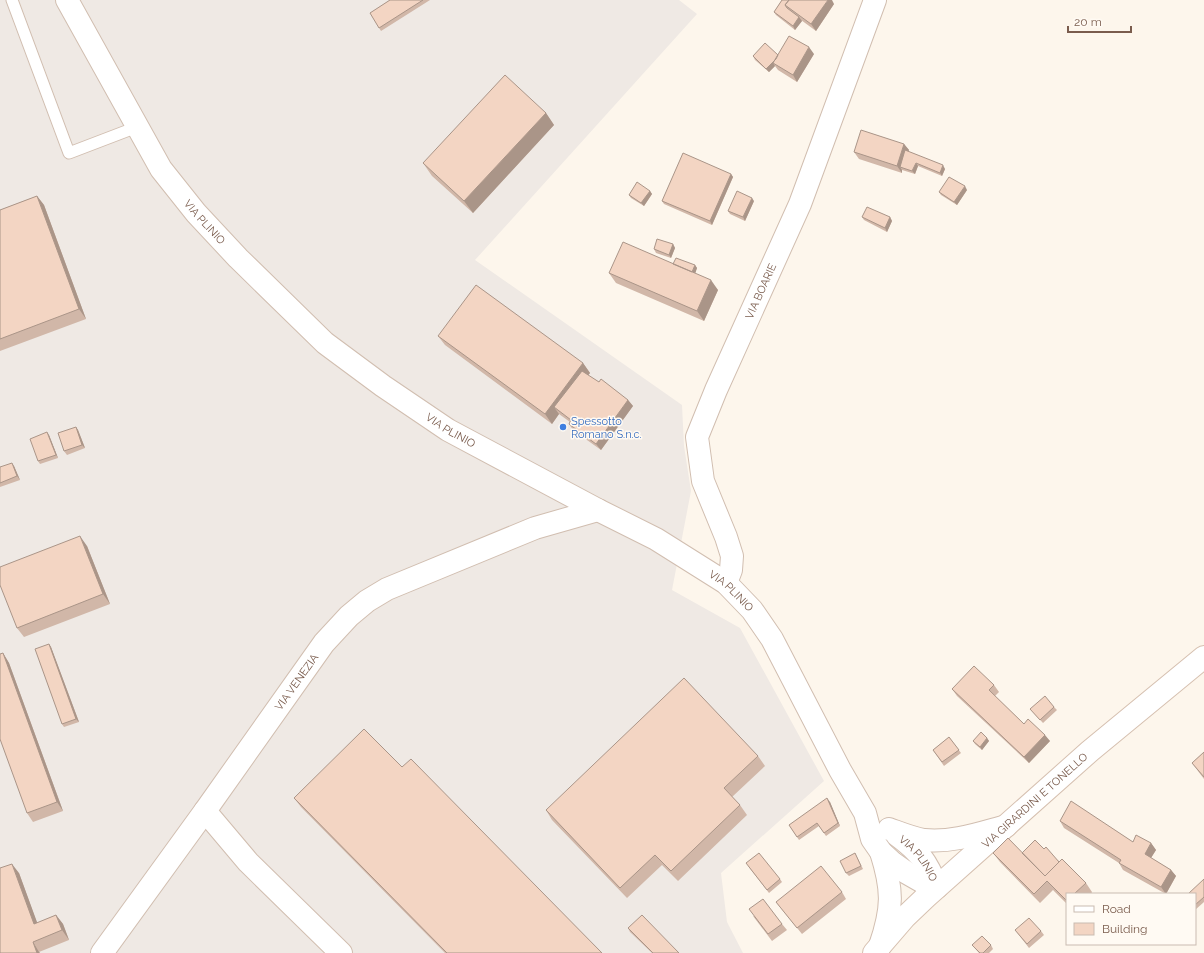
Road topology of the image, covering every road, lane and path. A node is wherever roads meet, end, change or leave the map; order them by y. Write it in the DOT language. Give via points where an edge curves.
graph roads {
  1 [pos="12,0"];
  2 [pos="67,0"];
  3 [pos="875,0"];
  4 [pos="138,127"];
  5 [pos="598,510"];
  6 [pos="726,583"];
  7 [pos="1204,657"];
  8 [pos="204,811"];
  9 [pos="865,814"];
  10 [pos="1006,826"];
  11 [pos="889,829"];
  12 [pos="881,852"];
  13 [pos="937,887"];
  14 [pos="877,950"];
  15 [pos="102,953"];
  16 [pos="341,953"];
  1 -- 4 [label="lane" via="70,153"];
  2 -- 4 [label="street, VIA PLINIO"];
  3 -- 6 [label="street, VIA BOARIE" via="800,204 697,436 703,481 732,556 731,570"];
  4 -- 5 [label="street, VIA PLINIO" via="161,169 196,213 325,343 448,430"];
  5 -- 6 [label="street, VIA PLINIO" via="656,539"];
  5 -- 8 [label="street, VIA VENEZIA" via="535,528 388,589 367,601 324,643"];
  6 -- 9 [label="street, VIA PLINIO" via="752,610 772,639"];
  7 -- 10 [label="street, VIA GIRARDINI E TONELLO" via="1090,751"];
  8 -- 15 [label="street, VIA VENEZIA"];
  8 -- 16 [label="street" via="248,862"];
  9 -- 11 [label="street, VIA PLINIO"];
  9 -- 12 [label="street, VIA PLINIO" via="872,839"];
  10 -- 11 [label="street" via="939,841 923,840"];
  10 -- 13 [label="street, VIA GIRARDINI E TONELLO"];
  11 -- 13 [label="street, VIA PLINIO" via="911,845 922,858"];
  12 -- 13 [label="street, VIA PLINIO" via="906,873"];
  12 -- 14 [label="street" via="886,867 890,911"];
  13 -- 14 [label="street, VIA GIRARDINI E TONELLO" via="905,917"];
}
